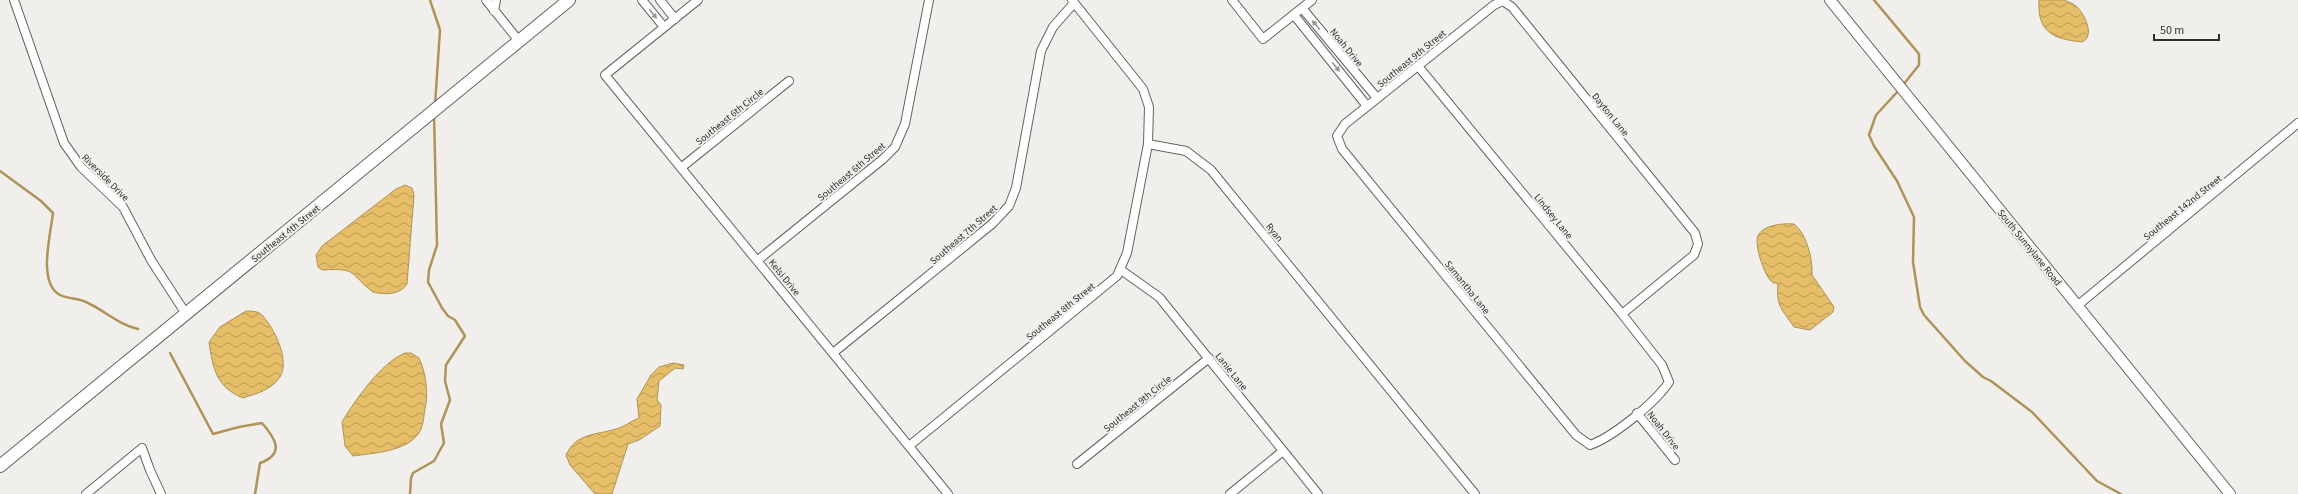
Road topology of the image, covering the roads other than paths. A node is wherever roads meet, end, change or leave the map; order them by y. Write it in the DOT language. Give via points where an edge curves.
graph roads {
  1 [pos="14,0"];
  2 [pos="486,0"];
  3 [pos="496,0"];
  4 [pos="569,0"];
  5 [pos="642,0"];
  6 [pos="660,0"];
  7 [pos="698,0"];
  8 [pos="929,0"];
  9 [pos="1232,0"];
  10 [pos="1312,0"];
  11 [pos="1830,0"];
  12 [pos="1073,1"];
  13 [pos="1503,1"];
  14 [pos="1302,8"];
  15 [pos="494,11"];
  16 [pos="1294,15"];
  17 [pos="675,19"];
  18 [pos="664,27"];
  19 [pos="518,41"];
  20 [pos="1418,66"];
  21 [pos="788,81"];
  22 [pos="1377,98"];
  23 [pos="1367,106"];
  24 [pos="2298,123"];
  25 [pos="1336,136"];
  26 [pos="1148,144"];
  27 [pos="682,167"];
  28 [pos="758,260"];
  29 [pos="1121,270"];
  30 [pos="2077,306"];
  31 [pos="186,314"];
  32 [pos="1622,314"];
  33 [pos="833,353"];
  34 [pos="1208,358"];
  35 [pos="1637,413"];
  36 [pos="909,446"];
  37 [pos="1283,451"];
  38 [pos="1675,460"];
  39 [pos="1078,464"];
  40 [pos="0,466"];
  41 [pos="86,494"];
  42 [pos="161,494"];
  43 [pos="948,494"];
  44 [pos="1230,494"];
  45 [pos="1318,494"];
  46 [pos="1474,494"];
  47 [pos="2230,494"];
  1 -- 31 [label="street, Riverside Drive" via="64,143 81,167 123,207 151,260"];
  2 -- 15 [label="street"];
  3 -- 15 [label="street"];
  4 -- 19 [label="main road, Southeast 4th Street"];
  5 -- 18 [label="street, one-way"];
  6 -- 17 [label="street"];
  7 -- 17 [label="street"];
  8 -- 28 [label="street, Southeast 6th Street" via="905,124 895,146 883,159"];
  9 -- 16 [label="street" via="1263,39"];
  10 -- 14 [label="street"];
  11 -- 30 [label="street, South Sunnylane Road"];
  12 -- 26 [label="street" via="1143,89 1149,108"];
  12 -- 33 [label="street, Southeast 7th Street" via="1056,23 1041,51 1016,188 1009,206 971,242"];
  13 -- 20 [label="street, Southeast 9th Street" via="1494,5"];
  13 -- 32 [label="street, Dayton Lane" via="1512,7 1695,233 1698,244 1694,255"];
  14 -- 16 [label="street"];
  22 -- 14 [label="street, Noah Drive, one-way"];
  15 -- 19 [label="street"];
  16 -- 23 [label="street, one-way"];
  17 -- 18 [label="street"];
  18 -- 27 [label="street, Kelsi Drive" via="605,75"];
  19 -- 31 [label="main road, Southeast 4th Street"];
  20 -- 22 [label="street, Southeast 9th Street"];
  20 -- 32 [label="street, Lindsey Lane"];
  21 -- 27 [label="street, Southeast 6th Circle"];
  22 -- 23 [label="street, Southeast 9th Street"];
  23 -- 25 [label="street, Southeast 9th Street" via="1345,124"];
  24 -- 30 [label="street, Southeast 142nd Street"];
  25 -- 35 [label="street, Samantha Lane" via="1342,149 1576,435 1590,445 1602,440"];
  26 -- 29 [label="street, Southeast 8th Street" via="1127,253"];
  26 -- 46 [label="street, Ryan" via="1186,151 1211,170"];
  27 -- 28 [label="street, Kelsi Drive"];
  28 -- 33 [label="street, Kelsi Drive"];
  29 -- 34 [label="street, Lanie Lane" via="1159,297"];
  29 -- 36 [label="street, Southeast 8th Street" via="1105,287"];
  30 -- 47 [label="street, South Sunnylane Road"];
  31 -- 40 [label="main road, Southeast 4th Street"];
  32 -- 35 [label="street, Lindsey Lane" via="1662,365 1669,382 1662,393"];
  33 -- 36 [label="street, Kelsi Drive"];
  34 -- 37 [label="street, Lanie Lane"];
  34 -- 39 [label="street, Southeast 9th Circle"];
  35 -- 38 [label="street, Noah Drive"];
  36 -- 43 [label="street, Kelsi Drive"];
  37 -- 44 [label="street"];
  37 -- 45 [label="street, Lanie Lane"];
  41 -- 42 [label="street" via="142,448"];
}
